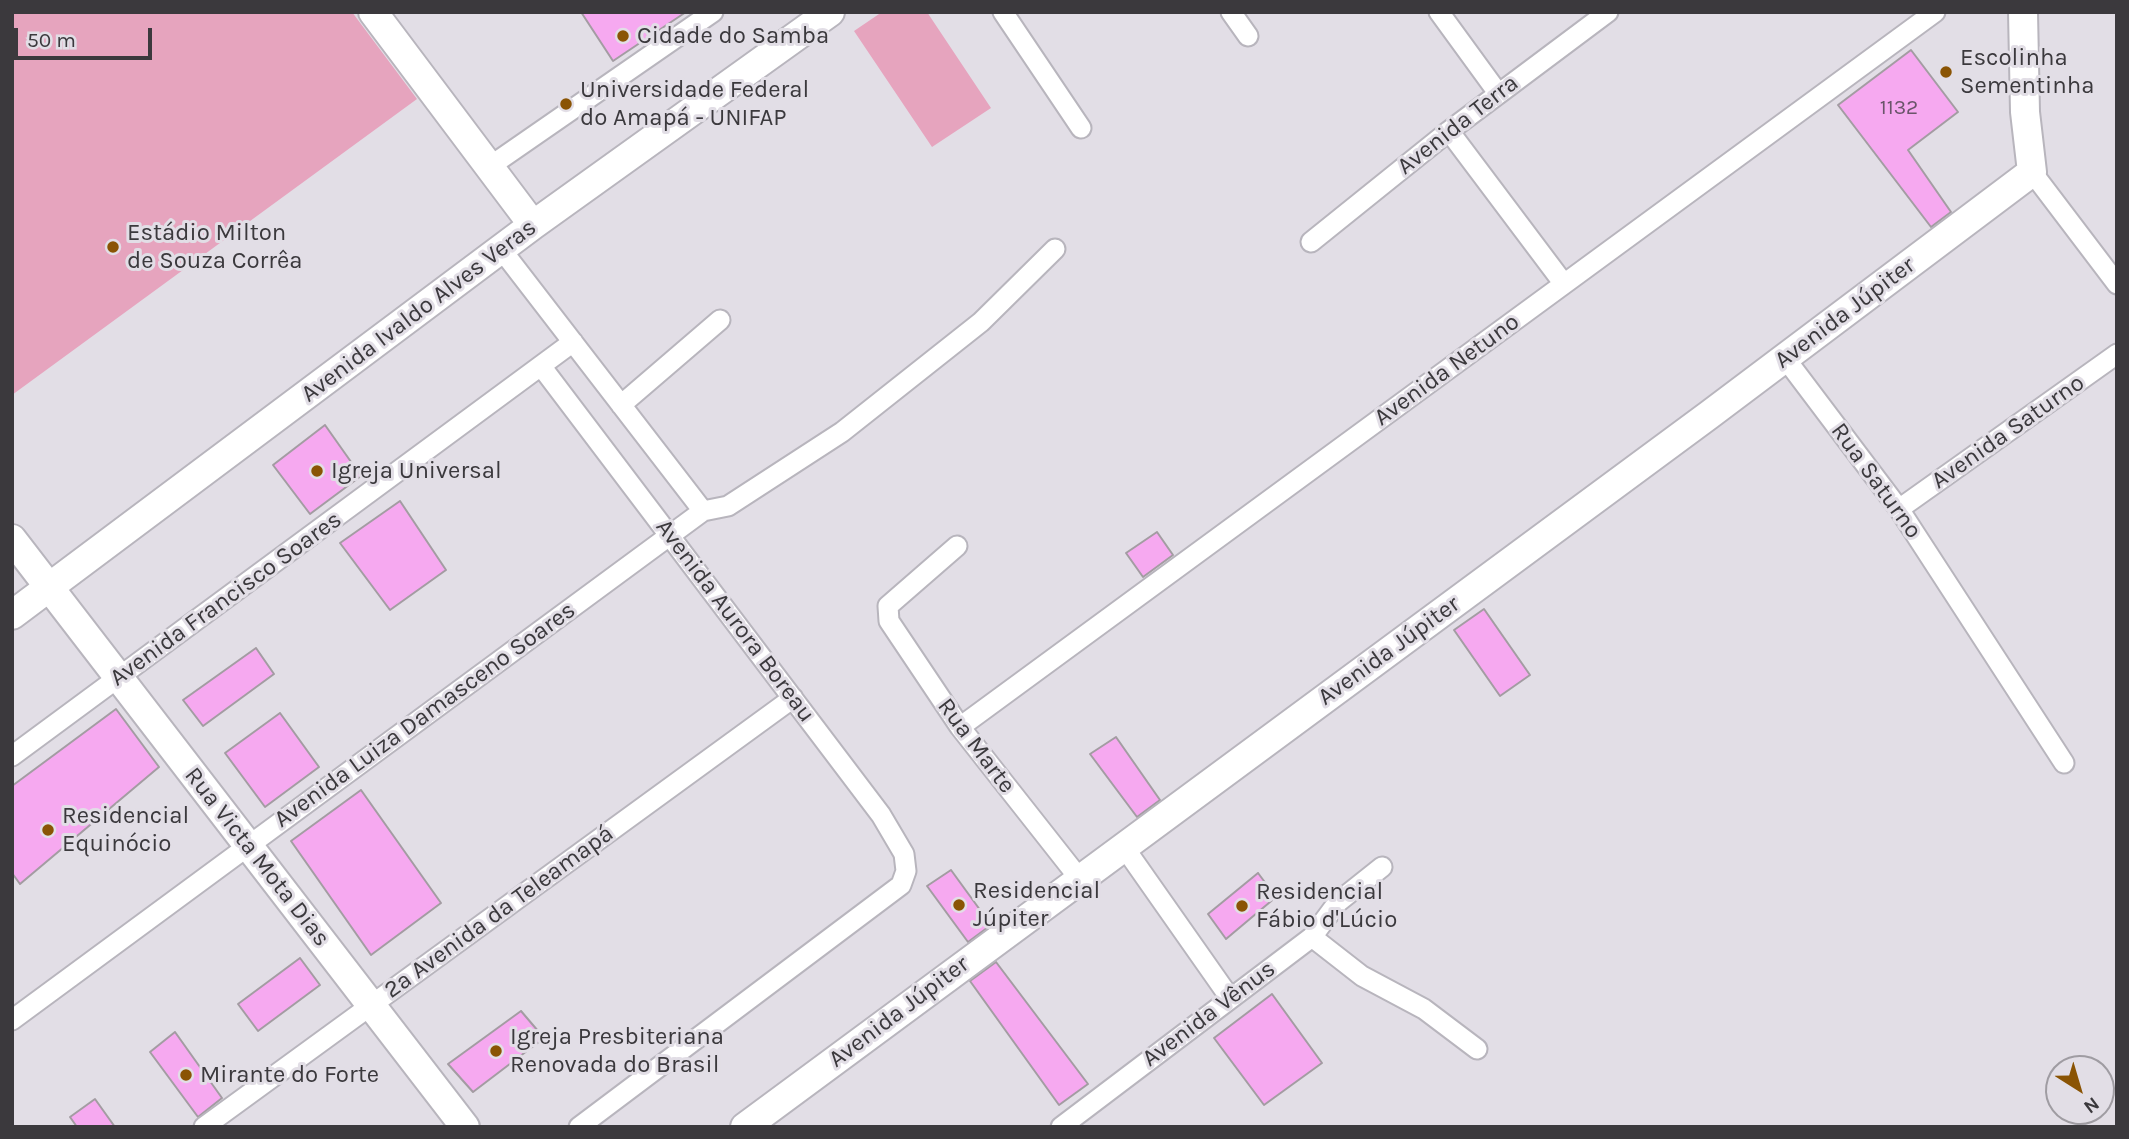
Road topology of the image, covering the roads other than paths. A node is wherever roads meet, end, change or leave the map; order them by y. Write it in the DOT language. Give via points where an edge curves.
graph roads {
  1 [pos="373,12"];
  2 [pos="713,12"];
  3 [pos="830,12"];
  4 [pos="1003,12"];
  5 [pos="1231,12"];
  6 [pos="1439,12"];
  7 [pos="1608,12"];
  8 [pos="1935,12"];
  9 [pos="2023,12"];
  10 [pos="1248,36"];
  11 [pos="1498,93"];
  12 [pos="1081,128"];
  13 [pos="1449,131"];
  14 [pos="489,167"];
  15 [pos="2032,173"];
  16 [pos="533,225"];
  17 [pos="1311,242"];
  18 [pos="501,249"];
  19 [pos="1055,249"];
  20 [pos="1564,284"];
  21 [pos="2117,284"];
  22 [pos="720,320"];
  23 [pos="573,342"];
  24 [pos="2117,354"];
  25 [pos="1785,358"];
  26 [pos="541,366"];
  27 [pos="621,405"];
  28 [pos="1899,509"];
  29 [pos="703,511"];
  30 [pos="670,536"];
  31 [pos="12,539"];
  32 [pos="957,546"];
  33 [pos="49,588"];
  34 [pos="12,615"];
  35 [pos="119,678"];
  36 [pos="793,698"];
  37 [pos="960,727"];
  38 [pos="12,756"];
  39 [pos="2064,763"];
  40 [pos="248,846"];
  41 [pos="1124,847"];
  42 [pos="1382,867"];
  43 [pos="1079,878"];
  44 [pos="1312,937"];
  45 [pos="1230,998"];
  46 [pos="371,1005"];
  47 [pos="12,1020"];
  48 [pos="1477,1049"];
  49 [pos="764,1121"];
  50 [pos="204,1127"];
  51 [pos="465,1127"];
  52 [pos="579,1127"];
  53 [pos="1061,1127"];
  1 -- 14 [label="street"];
  2 -- 14 [label="street"];
  3 -- 16 [label="street, Avenida Ivaldo Alves Veras"];
  4 -- 12 [label="street"];
  5 -- 10 [label="street"];
  6 -- 11 [label="street"];
  7 -- 11 [label="street, Avenida Terra"];
  8 -- 20 [label="street, Avenida Netuno"];
  9 -- 15 [label="street" via="2025,111"];
  11 -- 13 [label="street, Avenida Terra"];
  13 -- 17 [label="street, Avenida Terra"];
  13 -- 20 [label="street"];
  14 -- 16 [label="street"];
  15 -- 21 [label="street"];
  15 -- 25 [label="street, Avenida Júpiter"];
  16 -- 18 [label="street, Avenida Ivaldo Alves Veras"];
  18 -- 23 [label="street"];
  18 -- 33 [label="street, Avenida Ivaldo Alves Veras"];
  19 -- 29 [label="street, Avenida Luiza Damasceno Soares" via="981,322 842,432 728,506"];
  20 -- 37 [label="street, Avenida Netuno"];
  22 -- 27 [label="street"];
  23 -- 26 [label="street, Avenida Francisco Soares"];
  23 -- 27 [label="street"];
  24 -- 28 [label="street, Avenida Saturno"];
  25 -- 28 [label="street, Rua Saturno"];
  25 -- 41 [label="street, Avenida Júpiter"];
  26 -- 30 [label="street, Avenida Aurora Boreau"];
  26 -- 35 [label="street, Avenida Francisco Soares"];
  27 -- 29 [label="street"];
  28 -- 39 [label="street, Rua Saturno"];
  29 -- 30 [label="street, Avenida Luiza Damasceno Soares"];
  30 -- 36 [label="street, Avenida Aurora Boreau"];
  30 -- 40 [label="street, Avenida Luiza Damasceno Soares"];
  31 -- 33 [label="street, Rua Victa Mota Dias"];
  32 -- 37 [label="street, Rua Marte" via="888,606 892,627"];
  33 -- 34 [label="street, Avenida Ivaldo Alves Veras"];
  33 -- 35 [label="street, Rua Victa Mota Dias"];
  35 -- 38 [label="street, Avenida Francisco Soares"];
  35 -- 40 [label="street, Rua Victa Mota Dias"];
  36 -- 46 [label="street, 2a Avenida da Teleamapá"];
  36 -- 52 [label="street, Avenida Aurora Boreau" via="896,837 906,872 901,885"];
  37 -- 43 [label="street, Rua Marte"];
  40 -- 46 [label="street, Rua Victa Mota Dias"];
  40 -- 47 [label="street, Avenida Luiza Damasceno Soares"];
  41 -- 43 [label="street, Avenida Júpiter"];
  41 -- 45 [label="street"];
  42 -- 44 [label="street, Avenida Vênus" via="1338,902"];
  43 -- 49 [label="street, Avenida Júpiter"];
  44 -- 45 [label="street, Avenida Vênus"];
  44 -- 48 [label="street" via="1362,976 1424,1009"];
  45 -- 53 [label="street, Avenida Vênus"];
  46 -- 50 [label="street, 2a Avenida da Teleamapá"];
  46 -- 51 [label="street, Rua Victa Mota Dias"];
}
